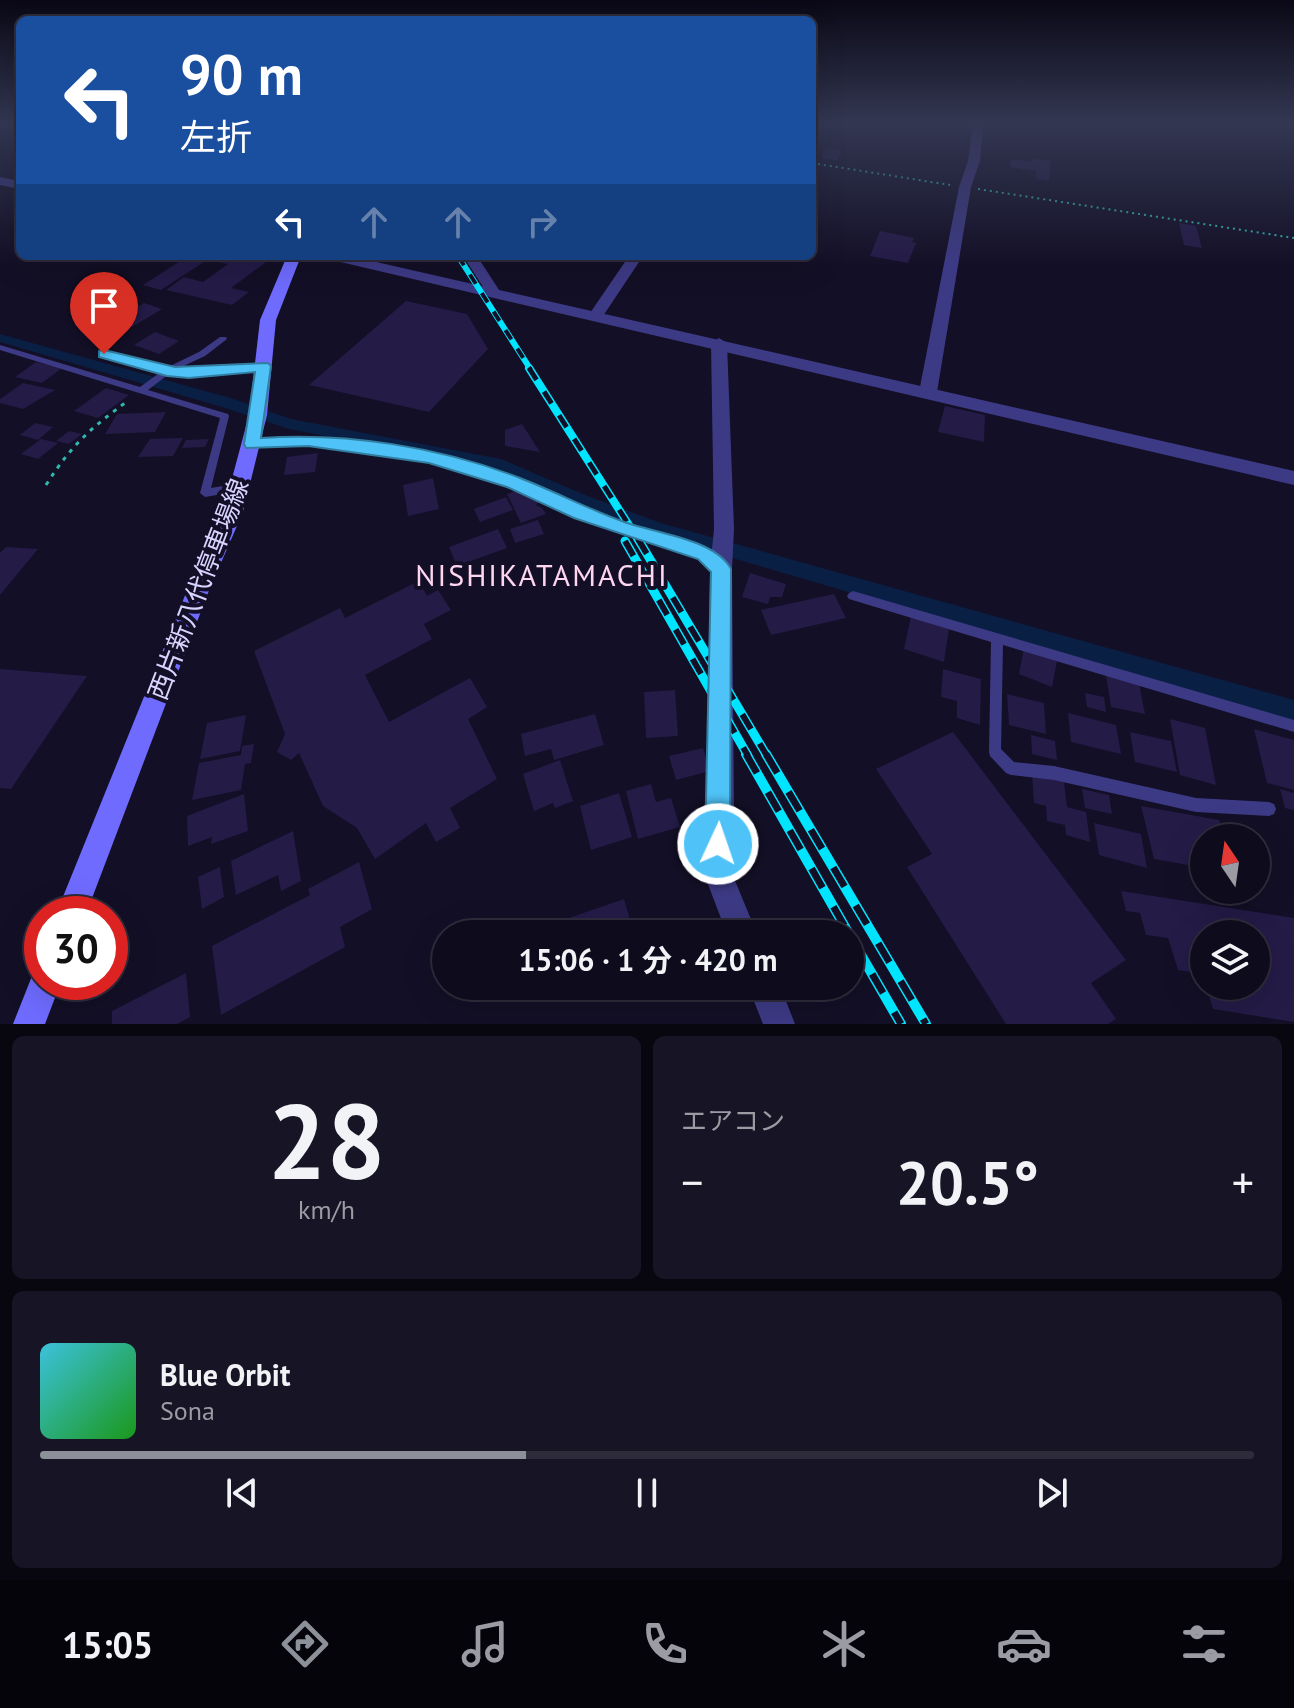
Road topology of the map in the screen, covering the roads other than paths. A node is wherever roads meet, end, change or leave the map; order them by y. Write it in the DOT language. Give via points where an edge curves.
graph roads {
  1 [pos="970,172"];
  2 [pos="292,260"];
  3 [pos="350,260"];
  4 [pos="473,260"];
  5 [pos="633,260"];
  6 [pos="494,293"];
  7 [pos="596,316"];
  8 [pos="223,339"];
  9 [pos="719,343"];
  10 [pos="0,347"];
  11 [pos="104,354"];
  12 [pos="263,366"];
  13 [pos="167,371"];
  14 [pos="143,390"];
  15 [pos="928,392"];
  16 [pos="252,444"];
  17 [pos="1294,478"];
  18 [pos="240,487"];
  19 [pos="722,551"];
  20 [pos="853,596"];
  21 [pos="997,638"];
  22 [pos="1294,726"];
  23 [pos="1269,809"];
  24 [pos="78,896"];
  25 [pos="736,920"];
  26 [pos="38,1000"];
  27 [pos="770,1000"];
  28 [pos="29,1024"];
  29 [pos="779,1024"];
  1 -- 15 [label="street"];
  2 -- 12 [label="main road, 西片新八代停車場線" via="268,320"];
  3 -- 6 [label="street"];
  4 -- 6 [label="street"];
  5 -- 7 [label="street"];
  6 -- 7 [label="street"];
  7 -- 9 [label="street"];
  8 -- 13 [label="lane"];
  9 -- 15 [label="street"];
  9 -- 19 [label="street"];
  10 -- 14 [label="lane"];
  11 -- 13 [label="lane"];
  12 -- 13 [label="lane" via="210,374"];
  12 -- 16 [label="main road, 西片新八代停車場線"];
  13 -- 14 [label="lane"];
  14 -- 18 [label="lane" via="225,416 205,493"];
  15 -- 17 [label="street"];
  16 -- 18 [label="main road, 西片新八代停車場線"];
  16 -- 19 [label="lane" via="308,440 429,457 513,482 658,541 704,553"];
  18 -- 24 [label="main road, 西片新八代停車場線"];
  19 -- 25 [label="street" via="715,866"];
  20 -- 21 [label="lane"];
  21 -- 22 [label="lane"];
  21 -- 23 [label="lane" via="995,752 1011,768 1196,805"];
  26 -- 28 [label="main road"];
  27 -- 29 [label="street"];
}
